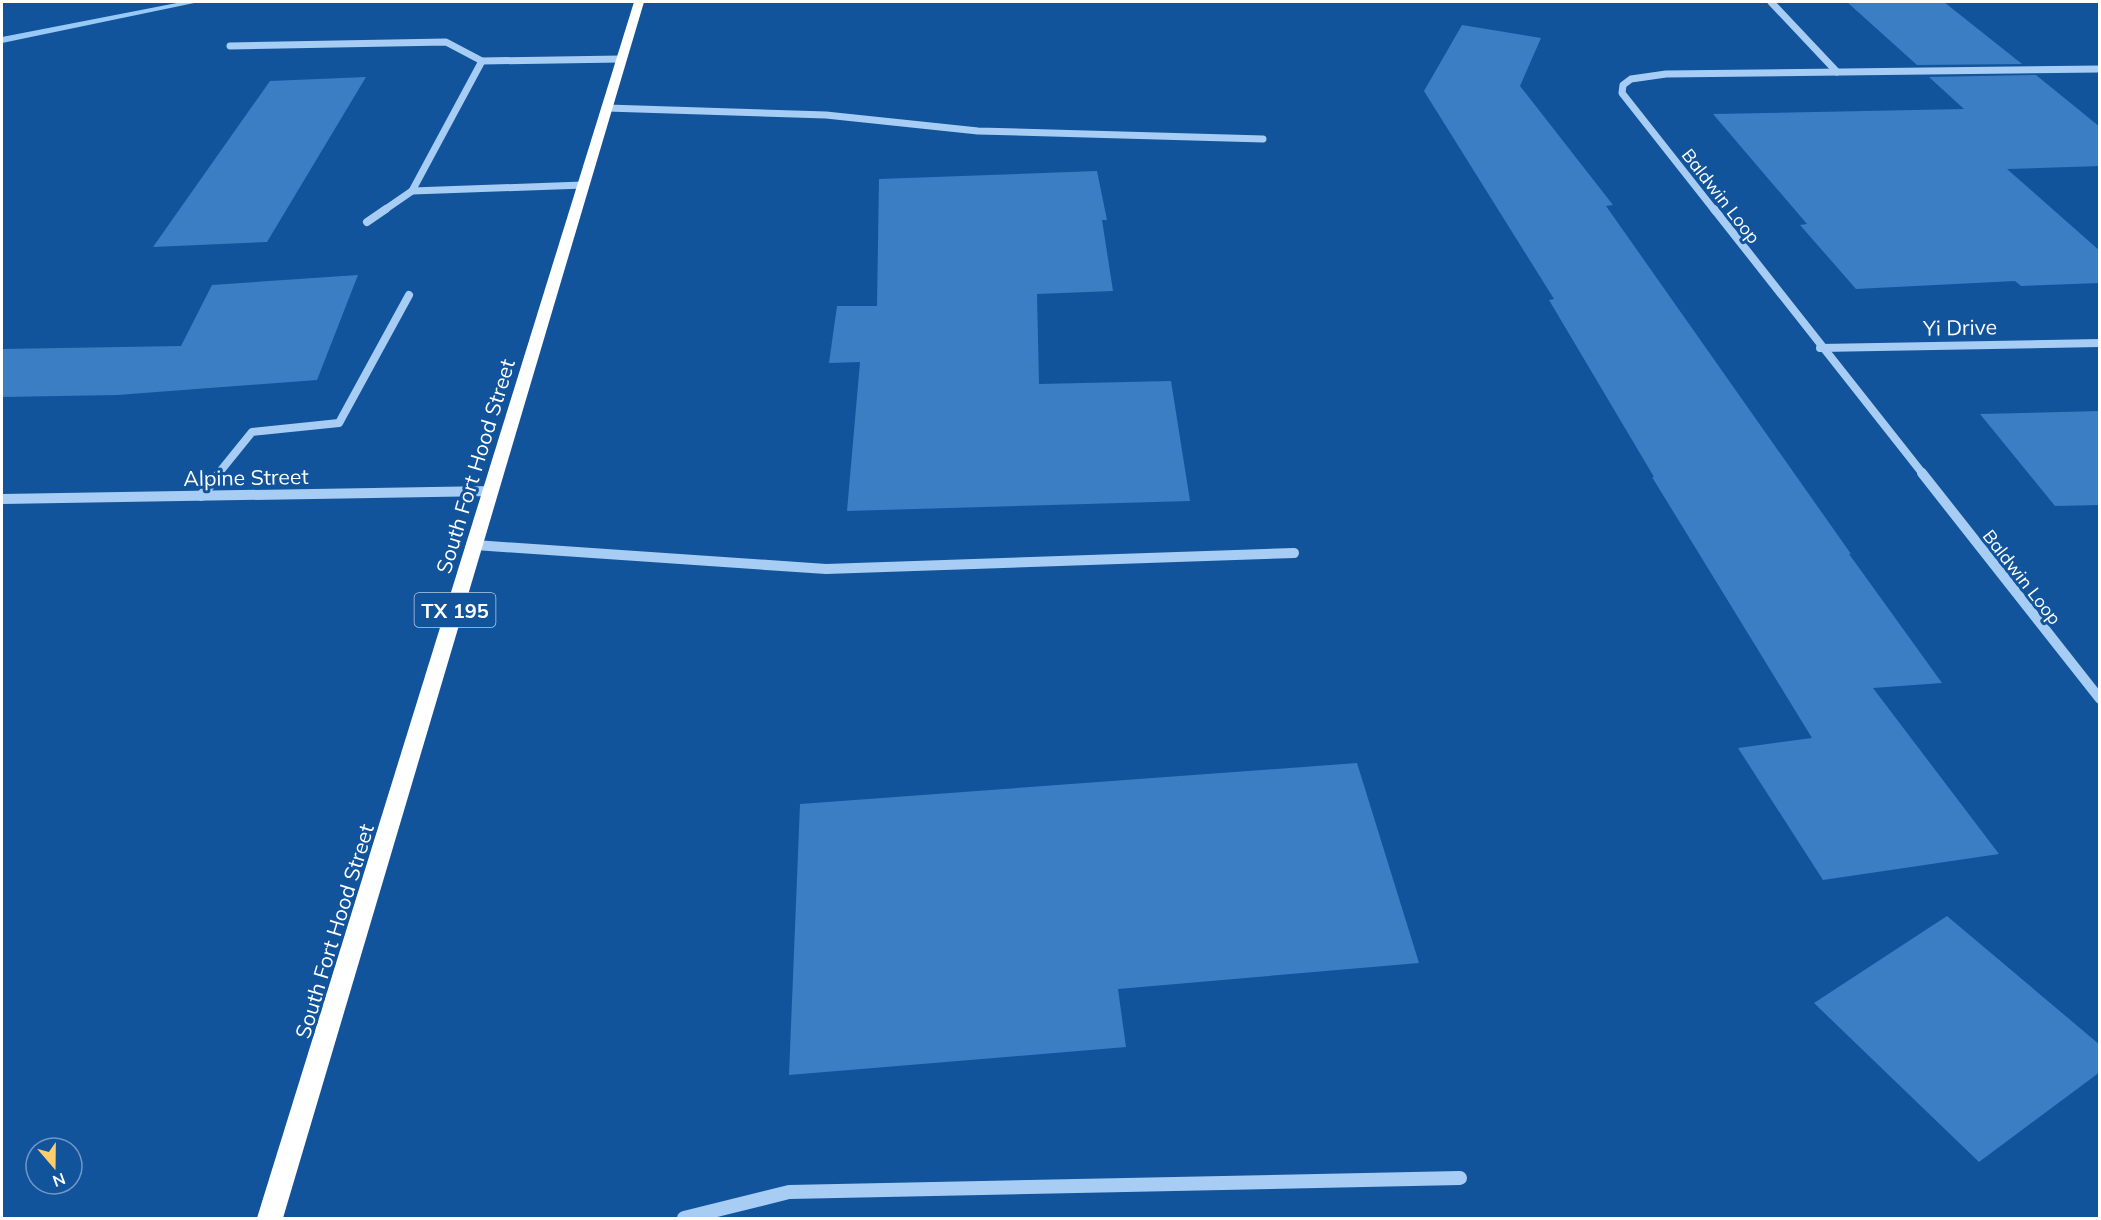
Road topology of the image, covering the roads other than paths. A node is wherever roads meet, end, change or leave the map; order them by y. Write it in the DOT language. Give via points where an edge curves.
graph roads {
  1 [pos="639,2"];
  2 [pos="1771,2"];
  3 [pos="230,46"];
  4 [pos="621,60"];
  5 [pos="483,61"];
  6 [pos="2100,69"];
  7 [pos="1838,72"];
  8 [pos="607,108"];
  9 [pos="1263,139"];
  10 [pos="583,185"];
  11 [pos="412,190"];
  12 [pos="366,222"];
  13 [pos="410,295"];
  14 [pos="2100,343"];
  15 [pos="1820,348"];
  16 [pos="492,491"];
  17 [pos="201,496"];
  18 [pos="2,499"];
  19 [pos="475,545"];
  20 [pos="1294,553"];
  21 [pos="2100,699"];
  22 [pos="1460,1179"];
  23 [pos="270,1218"];
  24 [pos="684,1218"];
  1 -- 4 [label="highway, South Fort Hood Street / TX 195"];
  2 -- 7 [label="street"];
  3 -- 5 [label="street" via="446,42"];
  4 -- 5 [label="street"];
  4 -- 8 [label="highway, South Fort Hood Street / TX 195"];
  5 -- 11 [label="street"];
  6 -- 7 [label="street, Baldwin Loop"];
  7 -- 15 [label="street, Baldwin Loop" via="1647,75 1631,79 1622,93"];
  8 -- 9 [label="street" via="826,115 978,131"];
  8 -- 10 [label="highway, South Fort Hood Street / TX 195"];
  10 -- 11 [label="street"];
  10 -- 16 [label="highway, South Fort Hood Street / TX 195"];
  11 -- 12 [label="street"];
  13 -- 17 [label="street" via="339,423 252,432"];
  14 -- 15 [label="street, Yi Drive"];
  15 -- 21 [label="street, Baldwin Loop"];
  16 -- 17 [label="street, Alpine Street"];
  16 -- 19 [label="highway, South Fort Hood Street / TX 195"];
  17 -- 18 [label="street, Alpine Street"];
  19 -- 20 [label="street" via="826,569"];
  19 -- 23 [label="highway, South Fort Hood Street / TX 195"];
  22 -- 24 [label="street" via="789,1192"];
}
